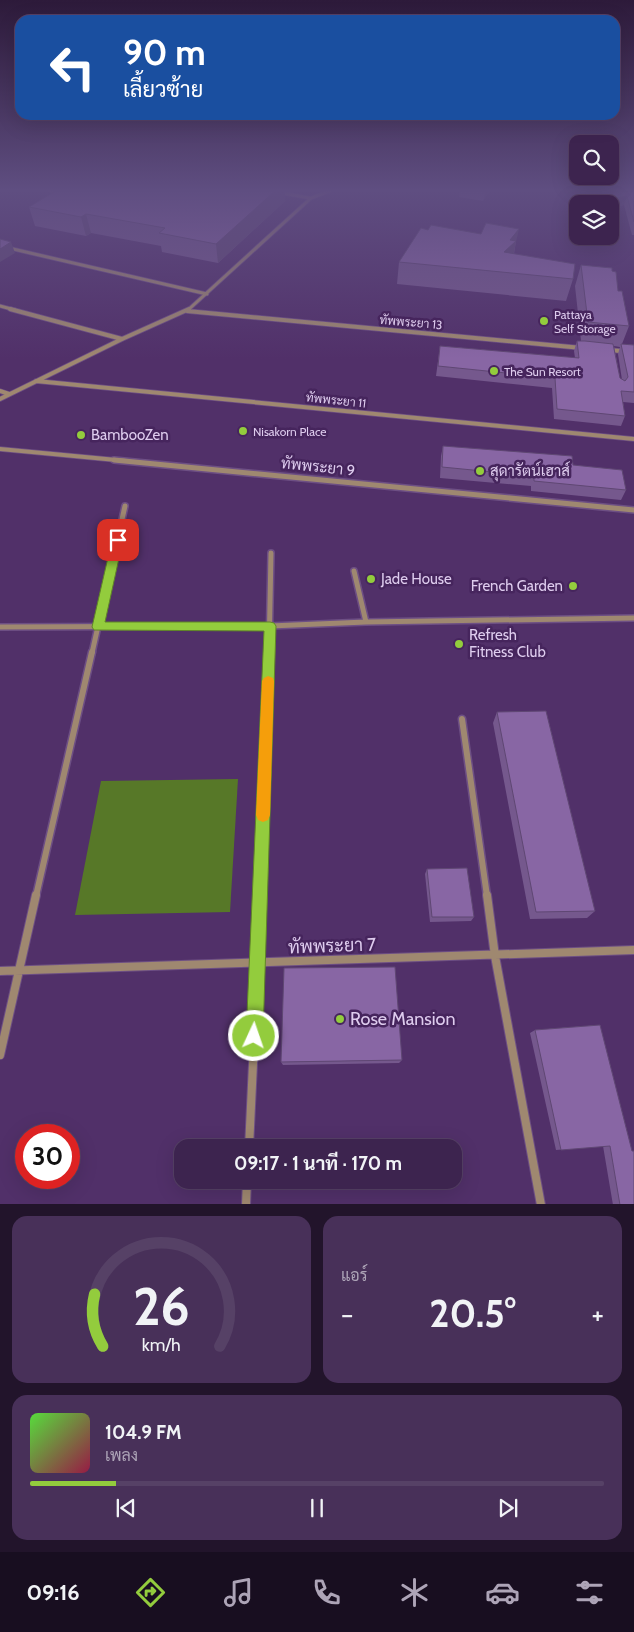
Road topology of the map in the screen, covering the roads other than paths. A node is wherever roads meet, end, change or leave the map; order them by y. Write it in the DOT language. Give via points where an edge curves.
graph roads {
  1 [pos="0,246"];
  2 [pos="259,246"];
  3 [pos="208,294"];
  4 [pos="0,306"];
  5 [pos="187,311"];
  6 [pos="122,339"];
  7 [pos="586,348"];
  8 [pos="604,350"];
  9 [pos="613,350"];
  10 [pos="634,352"];
  11 [pos="615,360"];
  12 [pos="36,381"];
  13 [pos="0,391"];
  14 [pos="9,394"];
  15 [pos="0,399"];
  16 [pos="634,439"];
  17 [pos="0,449"];
  18 [pos="125,506"];
  19 [pos="634,510"];
  20 [pos="271,553"];
  21 [pos="354,571"];
  22 [pos="634,618"];
  23 [pos="366,622"];
  24 [pos="270,626"];
  25 [pos="0,627"];
  26 [pos="98,627"];
  27 [pos="462,720"];
  28 [pos="634,950"];
  29 [pos="495,956"];
  30 [pos="258,962"];
  31 [pos="0,971"];
  32 [pos="19,971"];
  33 [pos="0,1055"];
  34 [pos="249,1139"];
  35 [pos="247,1189"];
  36 [pos="246,1204"];
  37 [pos="541,1204"];
  1 -- 3 [label="street"];
  2 -- 3 [label="street"];
  3 -- 5 [label="street"];
  4 -- 6 [label="street"];
  5 -- 6 [label="street"];
  5 -- 7 [label="street, ทัพพระยา 13"];
  6 -- 12 [label="street"];
  8 -- 9 [label="street"];
  9 -- 10 [label="street"];
  9 -- 11 [label="street"];
  12 -- 14 [label="street"];
  12 -- 16 [label="street, ทัพพระยา 11"];
  13 -- 14 [label="street"];
  14 -- 15 [label="street"];
  17 -- 19 [label="street, ทัพพระยา 9"];
  18 -- 26 [label="street"];
  20 -- 24 [label="street"];
  21 -- 23 [label="street"];
  22 -- 23 [label="street"];
  23 -- 24 [label="street"];
  24 -- 26 [label="street"];
  24 -- 30 [label="street"];
  25 -- 26 [label="street"];
  26 -- 32 [label="street"];
  27 -- 29 [label="street"];
  28 -- 29 [label="street, ทัพพระยา 7"];
  29 -- 30 [label="street, ทัพพระยา 7"];
  29 -- 37 [label="street"];
  30 -- 32 [label="street, ทัพพระยา 7"];
  30 -- 34 [label="street"];
  31 -- 32 [label="street, ทัพพระยา 7"];
  32 -- 33 [label="street"];
  35 -- 36 [label="street"];
}
